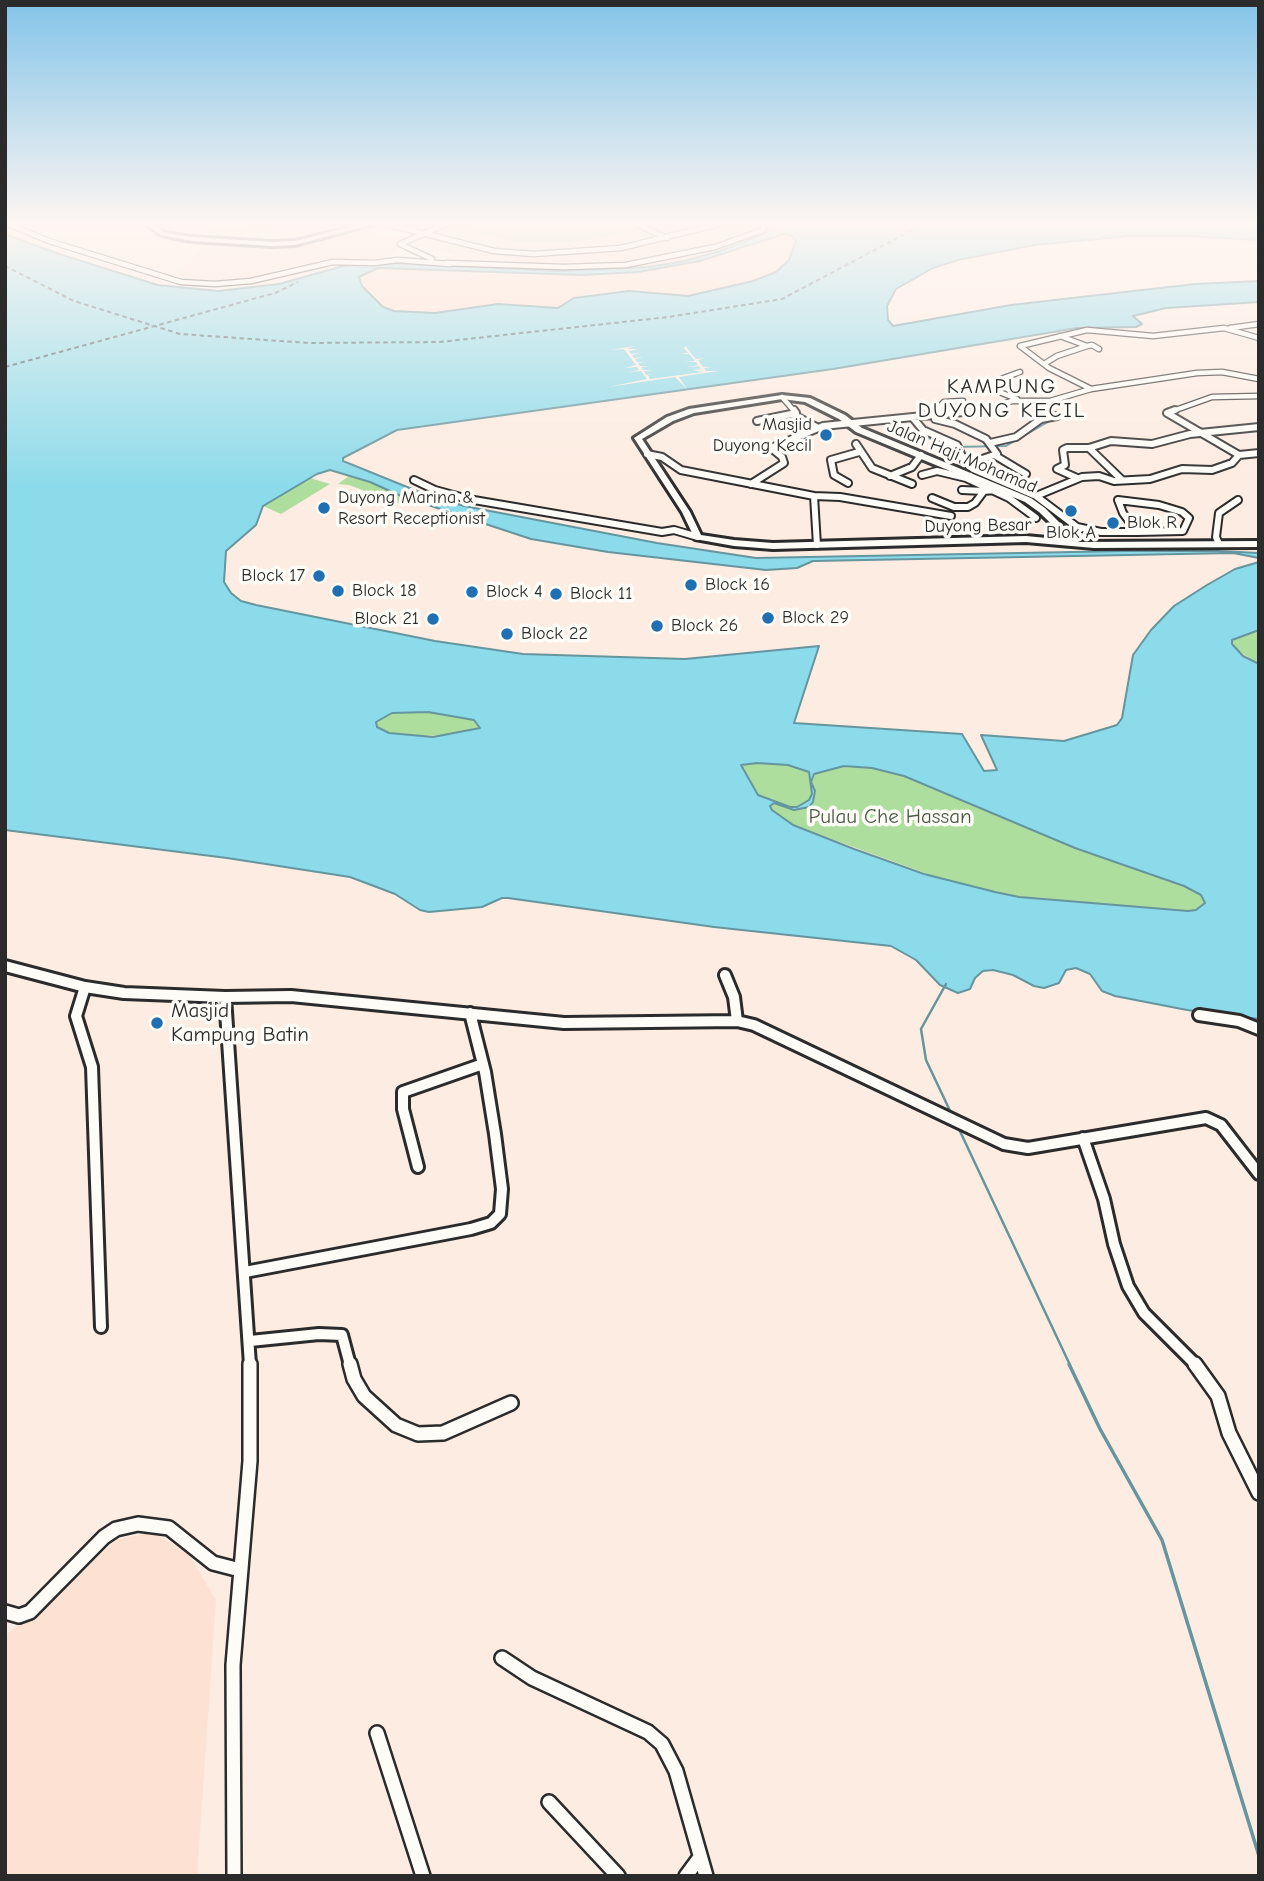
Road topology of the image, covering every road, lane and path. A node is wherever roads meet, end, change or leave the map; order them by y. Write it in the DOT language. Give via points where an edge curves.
graph roads {
  1 [pos="1259,324"];
  2 [pos="1228,328"];
  3 [pos="1060,336"];
  4 [pos="1259,338"];
  5 [pos="1047,340"];
  6 [pos="1035,343"];
  7 [pos="1087,346"];
  8 [pos="1099,349"];
  9 [pos="1069,352"];
  10 [pos="1057,356"];
  11 [pos="1044,364"];
  12 [pos="1020,372"];
  13 [pos="1258,379"];
  14 [pos="1091,389"];
  15 [pos="1259,396"];
  16 [pos="782,397"];
  17 [pos="1022,400"];
  18 [pos="963,401"];
  19 [pos="792,414"];
  20 [pos="939,416"];
  21 [pos="1057,416"];
  22 [pos="927,417"];
  23 [pos="913,418"];
  24 [pos="757,421"];
  25 [pos="848,423"];
  26 [pos="1259,427"];
  27 [pos="818,428"];
  28 [pos="1203,433"];
  29 [pos="856,444"];
  30 [pos="991,445"];
  31 [pos="1089,448"];
  32 [pos="859,452"];
  33 [pos="1259,453"];
  34 [pos="647,454"];
  35 [pos="921,455"];
  36 [pos="1239,455"];
  37 [pos="996,456"];
  38 [pos="962,457"];
  39 [pos="1026,474"];
  40 [pos="922,475"];
  41 [pos="890,477"];
  42 [pos="968,477"];
  43 [pos="1077,478"];
  44 [pos="414,480"];
  45 [pos="1122,480"];
  46 [pos="848,483"];
  47 [pos="751,484"];
  48 [pos="912,484"];
  49 [pos="961,490"];
  50 [pos="998,490"];
  51 [pos="984,491"];
  52 [pos="814,496"];
  53 [pos="1035,496"];
  54 [pos="932,498"];
  55 [pos="1238,500"];
  56 [pos="951,516"];
  57 [pos="1036,517"];
  58 [pos="1061,517"];
  59 [pos="1051,518"];
  60 [pos="1137,531"];
  61 [pos="698,537"];
  62 [pos="1077,544"];
  63 [pos="1219,544"];
  64 [pos="1259,544"];
  65 [pos="817,545"];
  66 [pos="5,966"];
  67 [pos="725,975"];
  68 [pos="85,987"];
  69 [pos="225,998"];
  70 [pos="470,1013"];
  71 [pos="1199,1015"];
  72 [pos="737,1021"];
  73 [pos="1259,1029"];
  74 [pos="483,1064"];
  75 [pos="1083,1138"];
  76 [pos="418,1167"];
  77 [pos="1259,1174"];
  78 [pos="245,1272"];
  79 [pos="101,1327"];
  80 [pos="250,1341"];
  81 [pos="511,1404"];
  82 [pos="1259,1493"];
  83 [pos="240,1570"];
  84 [pos="5,1612"];
  85 [pos="502,1658"];
  86 [pos="377,1733"];
  87 [pos="549,1802"];
  88 [pos="700,1857"];
  89 [pos="234,1876"];
  90 [pos="423,1876"];
  91 [pos="618,1876"];
  92 [pos="686,1876"];
  93 [pos="706,1876"];
  1 -- 2 [label="street"];
  2 -- 3 [label="street" via="1153,336 1087,330"];
  2 -- 4 [label="street"];
  3 -- 5 [label="street"];
  3 -- 7 [label="street"];
  5 -- 6 [label="street"];
  5 -- 9 [label="street"];
  6 -- 10 [label="street"];
  6 -- 11 [label="street" via="1020,348"];
  7 -- 8 [label="street"];
  7 -- 9 [label="street"];
  9 -- 10 [label="street"];
  10 -- 11 [label="street"];
  11 -- 14 [label="street"];
  12 -- 17 [label="street" via="1001,379 992,389"];
  13 -- 14 [label="street" via="1209,372"];
  14 -- 17 [label="street" via="1050,401"];
  15 -- 28 [label="street" via="1212,397 1167,414"];
  16 -- 19 [label="street" via="796,411"];
  16 -- 25 [label="street, Jalan Haji Mohamad" via="814,403"];
  16 -- 34 [label="street, Jalan Haji Mohamad" via="734,402 676,416 640,436"];
  17 -- 20 [label="street" via="977,413"];
  18 -- 20 [label="street" via="944,402"];
  19 -- 24 [label="street"];
  19 -- 27 [label="street"];
  20 -- 22 [label="street"];
  21 -- 30 [label="street" via="1041,419 1016,436"];
  22 -- 23 [label="street"];
  22 -- 30 [label="street" via="955,424"];
  23 -- 25 [label="street"];
  23 -- 38 [label="street" via="923,430 959,447"];
  25 -- 27 [label="street"];
  25 -- 35 [label="street, Jalan Haji Mohamad"];
  26 -- 28 [label="street"];
  27 -- 47 [label="street" via="771,448 782,457 781,467"];
  28 -- 31 [label="street" via="1152,444 1108,442"];
  28 -- 36 [label="street"];
  29 -- 32 [label="street"];
  30 -- 37 [label="street"];
  31 -- 43 [label="street" via="1063,450 1066,463 1057,469"];
  31 -- 45 [label="street"];
  32 -- 41 [label="street" via="869,466"];
  32 -- 46 [label="street" via="831,460 834,475"];
  33 -- 36 [label="street"];
  34 -- 47 [label="street" via="662,457 681,470"];
  34 -- 61 [label="street"];
  35 -- 41 [label="street" via="912,467"];
  35 -- 42 [label="street, Jalan Haji Mohamad"];
  36 -- 45 [label="street" via="1232,463 1212,470 1182,469 1150,479"];
  37 -- 38 [label="street"];
  37 -- 39 [label="street"];
  38 -- 53 [label="street" via="973,469"];
  40 -- 42 [label="street" via="937,471"];
  41 -- 48 [label="street"];
  42 -- 50 [label="street, Jalan Haji Mohamad"];
  43 -- 45 [label="street" via="1093,475"];
  43 -- 53 [label="street"];
  44 -- 61 [label="street, Duyong Besar" via="468,499"];
  47 -- 52 [label="street"];
  49 -- 51 [label="street"];
  50 -- 51 [label="street"];
  50 -- 57 [label="street"];
  50 -- 59 [label="street, Jalan Haji Mohamad" via="1035,504"];
  51 -- 54 [label="street" via="968,507"];
  52 -- 56 [label="street"];
  52 -- 65 [label="street"];
  53 -- 58 [label="street"];
  55 -- 63 [label="street" via="1219,513"];
  58 -- 59 [label="street"];
  58 -- 60 [label="street" via="1093,531"];
  59 -- 62 [label="street, Jalan Haji Mohamad"];
  60 -- 60 [label="street" via="1118,500 1159,505 1189,518 1183,531"];
  61 -- 65 [label="street, Duyong Besar" via="752,546"];
  62 -- 63 [label="street, Duyong Besar"];
  62 -- 65 [label="street, Duyong Besar" via="1026,540"];
  63 -- 64 [label="street, Duyong Besar"];
  66 -- 68 [label="street"];
  67 -- 72 [label="street"];
  68 -- 69 [label="street"];
  68 -- 79 [label="street" via="76,1016 92,1067"];
  69 -- 70 [label="street" via="292,996"];
  69 -- 78 [label="street"];
  70 -- 72 [label="street" via="564,1023"];
  70 -- 74 [label="street"];
  71 -- 73 [label="street"];
  72 -- 75 [label="street" via="1004,1144 1028,1147"];
  74 -- 76 [label="street" via="403,1092"];
  74 -- 78 [label="street" via="503,1201 500,1214 491,1223"];
  75 -- 77 [label="street" via="1206,1118 1222,1125"];
  75 -- 82 [label="street" via="1128,1286 1144,1313 1192,1359 1218,1396 1229,1433"];
  78 -- 80 [label="street"];
  80 -- 81 [label="street" via="342,1335 354,1379 364,1396 396,1425 418,1434 443,1433"];
  80 -- 83 [label="street" via="250,1461"];
  83 -- 84 [label="street" via="213,1563 169,1528 138,1524 104,1537 30,1612 19,1616"];
  83 -- 89 [label="street" via="233,1665"];
  85 -- 88 [label="street" via="532,1678 648,1732 662,1744 676,1771"];
  86 -- 90 [label="street"];
  87 -- 91 [label="street"];
  88 -- 92 [label="street"];
  88 -- 93 [label="street"];
}
